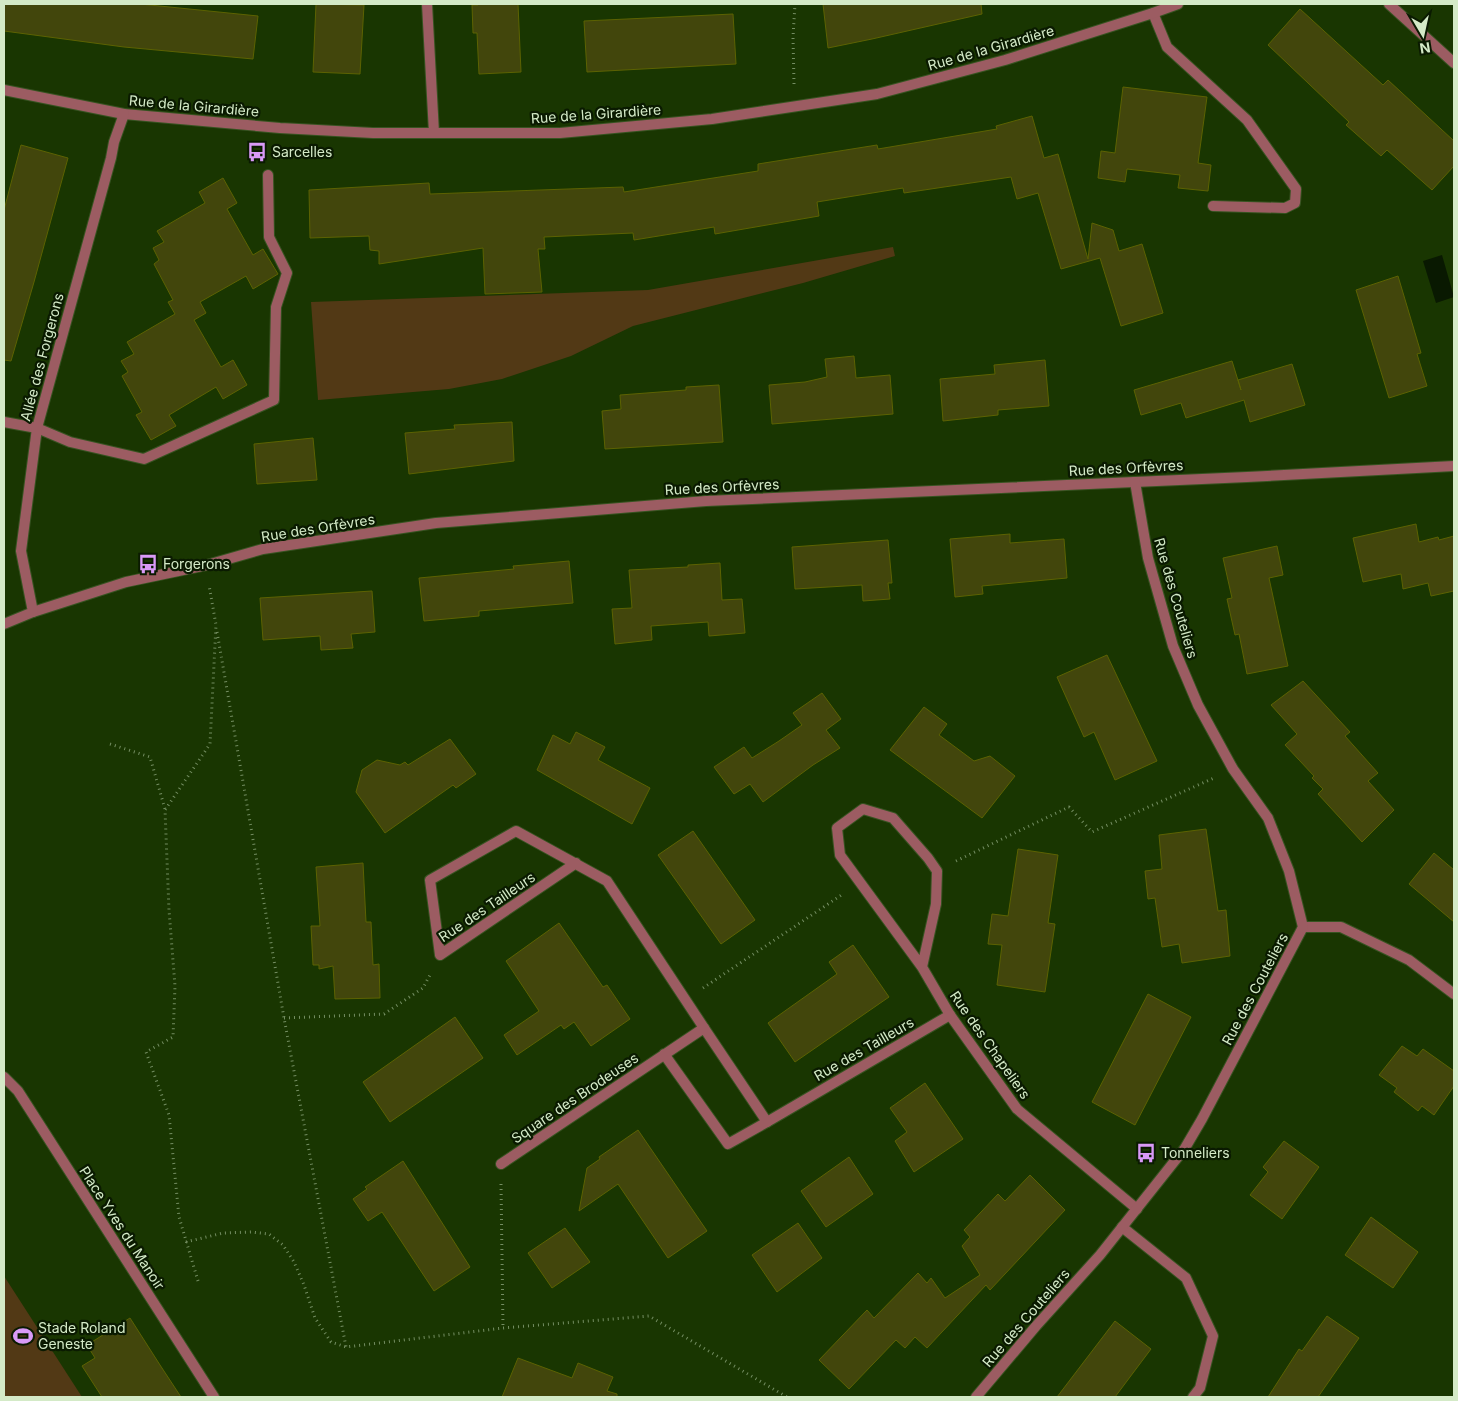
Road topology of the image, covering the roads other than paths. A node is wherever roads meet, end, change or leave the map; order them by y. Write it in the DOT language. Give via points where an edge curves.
graph roads {
  1 [pos="427,4"];
  2 [pos="1178,4"];
  3 [pos="1389,4"];
  4 [pos="1153,13"];
  5 [pos="1454,63"];
  6 [pos="4,90"];
  7 [pos="124,114"];
  8 [pos="434,133"];
  9 [pos="268,175"];
  10 [pos="1213,206"];
  11 [pos="4,422"];
  12 [pos="36,428"];
  13 [pos="1454,466"];
  14 [pos="1135,482"];
  15 [pos="33,612"];
  16 [pos="4,624"];
  17 [pos="576,863"];
  18 [pos="1303,927"];
  19 [pos="922,967"];
  20 [pos="1454,994"];
  21 [pos="950,1015"];
  22 [pos="704,1028"];
  23 [pos="664,1054"];
  24 [pos="4,1076"];
  25 [pos="767,1122"];
  26 [pos="501,1164"];
  27 [pos="1136,1209"];
  28 [pos="1122,1227"];
  29 [pos="214,1397"];
  30 [pos="976,1397"];
  31 [pos="1194,1397"];
  1 -- 8 [label="street"];
  2 -- 4 [label="street, Rue de la Girardière"];
  3 -- 5 [label="street"];
  4 -- 8 [label="street, Rue de la Girardière" via="1005,60 877,94 794,108 712,120 560,133"];
  4 -- 10 [label="street" via="1168,47 1247,120 1296,190 1295,202 1284,208"];
  6 -- 7 [label="street, Rue de la Girardière"];
  7 -- 8 [label="street, Rue de la Girardière" via="345,132"];
  7 -- 12 [label="street, Allée des Forgerons"];
  9 -- 12 [label="street" via="269,237 287,274 276,308 274,400 144,460 70,442"];
  11 -- 12 [label="street"];
  12 -- 15 [label="street, Allée des Forgerons" via="21,551"];
  13 -- 14 [label="street, Rue des Orfèvres"];
  14 -- 15 [label="street, Rue des Orfèvres" via="706,501 446,522 263,549 126,582"];
  14 -- 18 [label="street, Rue des Couteliers" via="1148,558 1173,646 1198,705 1233,770 1268,818 1289,871"];
  15 -- 16 [label="street, Rue des Orfèvres"];
  17 -- 17 [label="street, Rue des Tailleurs" via="516,831 430,880 440,955"];
  17 -- 22 [label="street, Rue des Tailleurs" via="607,881"];
  18 -- 20 [label="street" via="1341,927 1409,960"];
  18 -- 27 [label="street, Rue des Couteliers" via="1185,1148"];
  19 -- 19 [label="street, Rue des Chapeliers" via="936,904 937,871 893,818 863,809 837,828 840,855"];
  19 -- 21 [label="street, Rue des Chapeliers"];
  21 -- 25 [label="street, Rue des Tailleurs"];
  21 -- 27 [label="street, Rue des Chapeliers" via="1017,1109"];
  22 -- 23 [label="street"];
  22 -- 25 [label="street, Rue des Tailleurs"];
  23 -- 25 [label="street, Rue des Tailleurs" via="728,1144"];
  23 -- 26 [label="street, Square des Brodeuses"];
  24 -- 29 [label="street, Place Yves du Manoir" via="18,1091"];
  27 -- 28 [label="street, Rue des Couteliers"];
  28 -- 30 [label="street, Rue des Couteliers"];
  28 -- 31 [label="street" via="1186,1278 1213,1336 1200,1388"];
}
